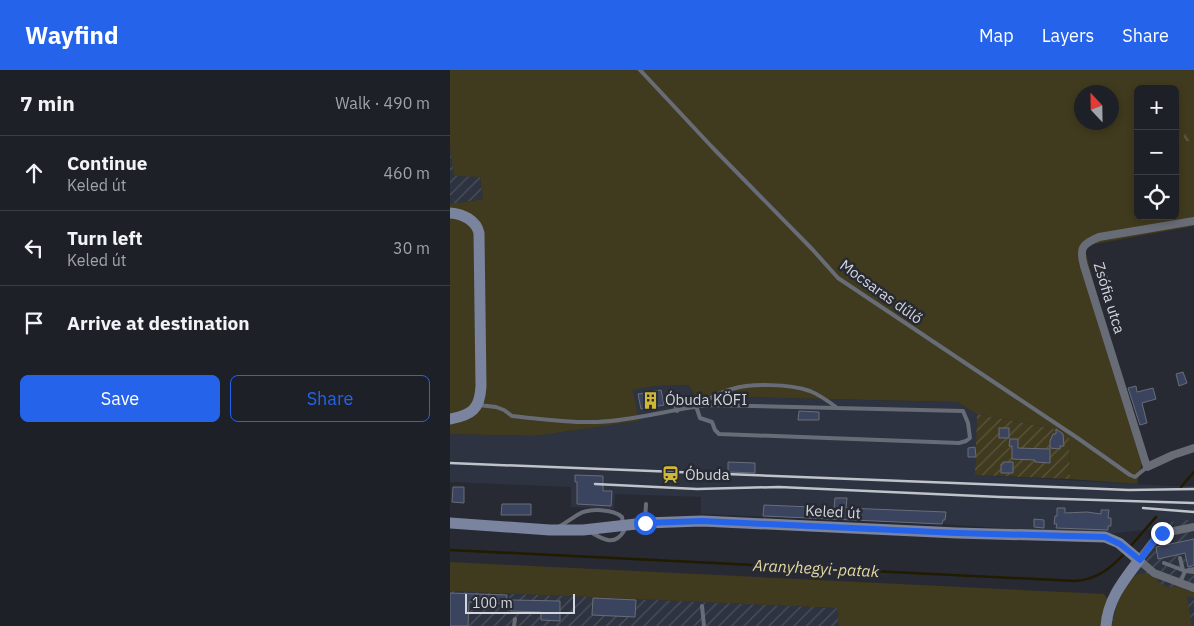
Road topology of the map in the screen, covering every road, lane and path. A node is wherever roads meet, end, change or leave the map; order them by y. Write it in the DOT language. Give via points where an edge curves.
graph roads {
  1 [pos="640,70"];
  2 [pos="450,213"];
  3 [pos="1194,221"];
  4 [pos="671,390"];
  5 [pos="478,405"];
  6 [pos="696,406"];
  7 [pos="838,408"];
  8 [pos="677,411"];
  9 [pos="450,419"];
  10 [pos="1194,448"];
  11 [pos="1147,467"];
  12 [pos="646,504"];
  13 [pos="450,523"];
  14 [pos="645,523"];
  15 [pos="624,525"];
  16 [pos="1194,527"];
  17 [pos="550,530"];
  18 [pos="1136,557"];
  19 [pos="1180,558"];
  20 [pos="1164,563"];
  21 [pos="1184,570"];
  22 [pos="1194,571"];
  23 [pos="1180,584"];
  24 [pos="1194,588"];
  25 [pos="702,606"];
  26 [pos="515,619"];
  27 [pos="514,626"];
  28 [pos="704,626"];
  29 [pos="1106,626"];
  1 -- 11 [label="lane, Mocsaras dűlő" via="838,278 1130,475 1135,477"];
  2 -- 5 [label="street" via="472,220 479,233 481,386"];
  3 -- 11 [label="street, Zsófia utca" via="1100,238 1089,242 1081,252"];
  4 -- 8 [label="lane"];
  5 -- 8 [label="lane" via="496,407 512,416 591,422"];
  5 -- 9 [label="street" via="466,414"];
  6 -- 7 [label="lane"];
  6 -- 7 [label="lane" via="733,388 760,386 802,389 819,395"];
  6 -- 7 [label="lane" via="700,418 712,422 719,434 959,443 970,438 963,411"];
  6 -- 8 [label="lane"];
  10 -- 11 [label="street"];
  12 -- 14 [label="lane"];
  13 -- 17 [label="street, Keled út"];
  14 -- 15 [label="street, Keled út"];
  14 -- 18 [label="street, Keled út" via="702,521 1105,537"];
  15 -- 17 [label="street, Keled út"];
  15 -- 17 [label="lane" via="622,517 616,513 587,511"];
  16 -- 18 [label="street" via="1158,534"];
  18 -- 23 [label="street" via="1154,573"];
  18 -- 29 [label="street" via="1114,597"];
  19 -- 21 [label="lane"];
  20 -- 21 [label="lane"];
  21 -- 22 [label="lane"];
  21 -- 23 [label="lane"];
  23 -- 24 [label="street"];
  25 -- 28 [label="lane"];
  26 -- 27 [label="lane"];
}
